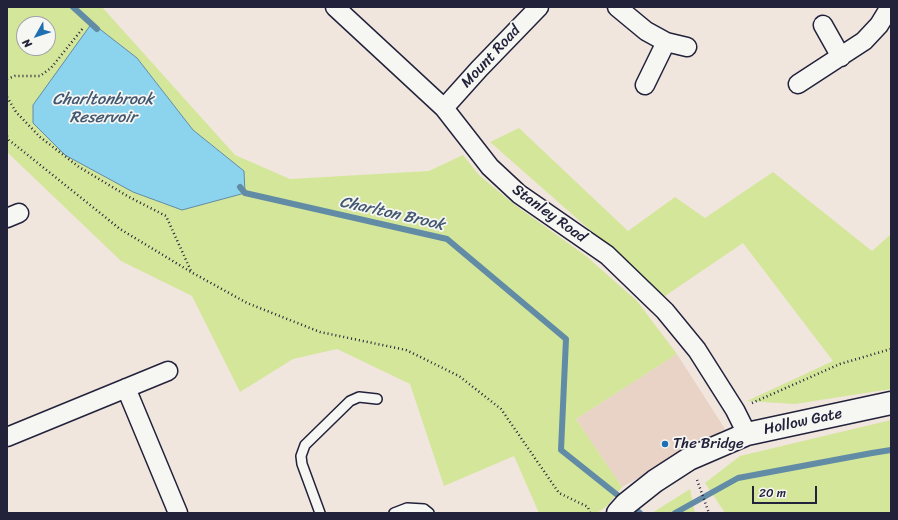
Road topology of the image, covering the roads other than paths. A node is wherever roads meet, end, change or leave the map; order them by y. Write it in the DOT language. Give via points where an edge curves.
graph roads {
  1 [pos="335,7"];
  2 [pos="539,7"];
  3 [pos="617,7"];
  4 [pos="890,7"];
  5 [pos="823,25"];
  6 [pos="666,42"];
  7 [pos="687,47"];
  8 [pos="840,57"];
  9 [pos="798,84"];
  10 [pos="645,85"];
  11 [pos="444,108"];
  12 [pos="168,372"];
  13 [pos="126,388"];
  14 [pos="377,399"];
  15 [pos="891,402"];
  16 [pos="747,434"];
  17 [pos="7,437"];
  18 [pos="178,513"];
  19 [pos="320,513"];
  20 [pos="394,513"];
  21 [pos="429,513"];
  22 [pos="618,513"];
  1 -- 11 [label="street, Stanley Road"];
  2 -- 11 [label="street, Mount Road"];
  3 -- 6 [label="street" via="646,31"];
  4 -- 8 [label="street" via="864,41"];
  5 -- 8 [label="street"];
  6 -- 7 [label="street"];
  6 -- 10 [label="street"];
  8 -- 9 [label="street"];
  11 -- 16 [label="street, Stanley Road" via="490,168 519,194 607,255 665,311 697,350"];
  12 -- 13 [label="street"];
  13 -- 17 [label="street"];
  13 -- 18 [label="street"];
  14 -- 19 [label="lane" via="358,397 350,401 305,445 301,456 302,464"];
  15 -- 16 [label="street, Hollow Gate"];
  16 -- 22 [label="street, Hollow Gate" via="689,459 655,481"];
  20 -- 21 [label="lane" via="407,508 424,509"];
}
